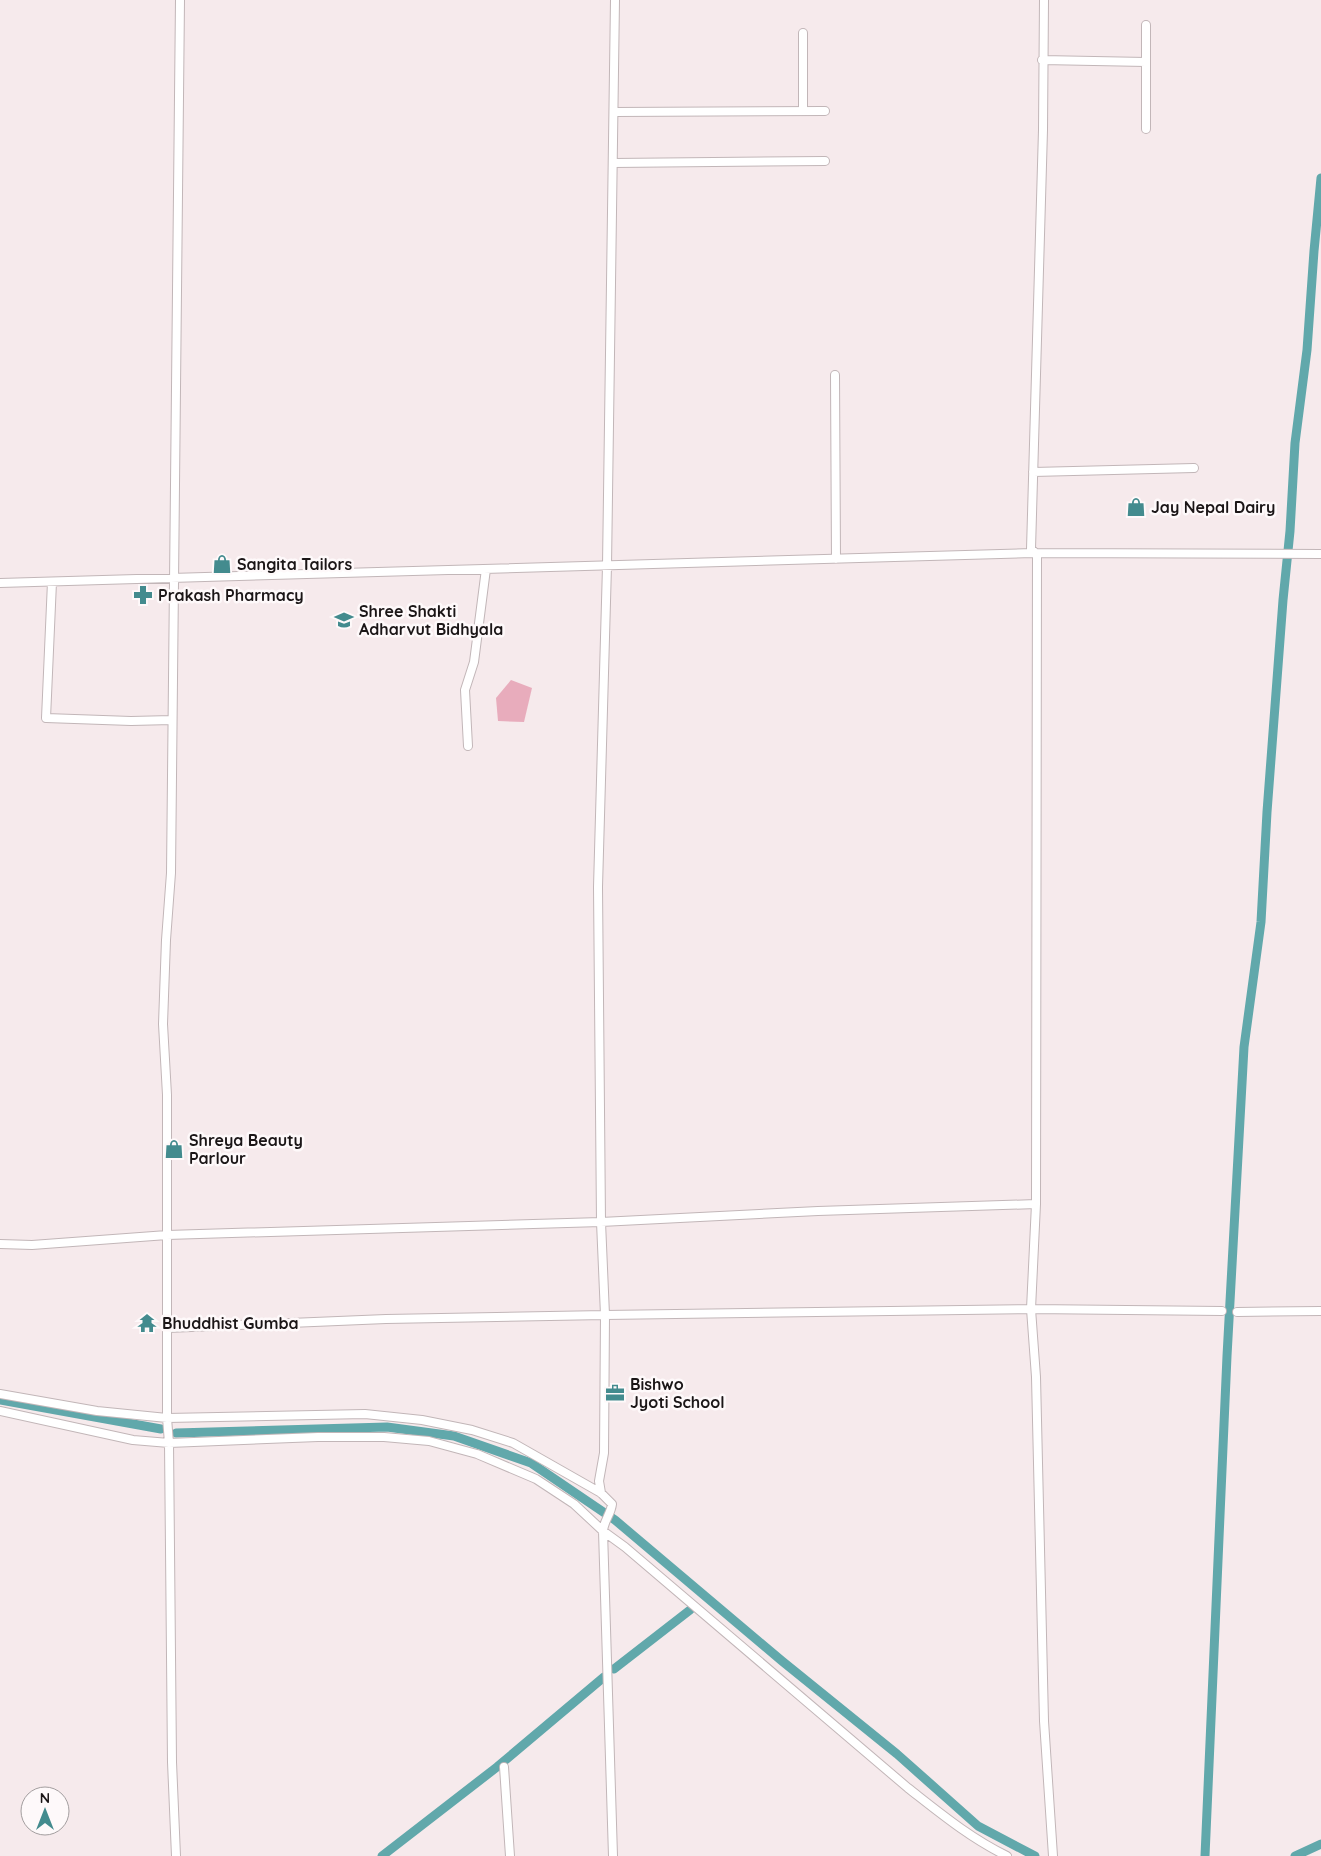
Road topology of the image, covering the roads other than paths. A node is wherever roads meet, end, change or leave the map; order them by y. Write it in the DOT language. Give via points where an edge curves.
graph roads {
  1 [pos="180,0"];
  2 [pos="616,0"];
  3 [pos="1044,0"];
  4 [pos="1146,25"];
  5 [pos="803,33"];
  6 [pos="1042,60"];
  7 [pos="1146,62"];
  8 [pos="803,111"];
  9 [pos="825,111"];
  10 [pos="614,112"];
  11 [pos="1146,129"];
  12 [pos="824,161"];
  13 [pos="613,163"];
  14 [pos="835,375"];
  15 [pos="1194,468"];
  16 [pos="1033,472"];
  17 [pos="1037,554"];
  18 [pos="1321,554"];
  19 [pos="836,559"];
  20 [pos="607,566"];
  21 [pos="486,569"];
  22 [pos="174,578"];
  23 [pos="52,582"];
  24 [pos="0,584"];
  25 [pos="172,720"];
  26 [pos="468,746"];
  27 [pos="1036,1204"];
  28 [pos="601,1222"];
  29 [pos="167,1235"];
  30 [pos="0,1244"];
  31 [pos="1031,1310"];
  32 [pos="1222,1311"];
  33 [pos="1321,1311"];
  34 [pos="1237,1312"];
  35 [pos="605,1315"];
  36 [pos="168,1328"];
  37 [pos="0,1394"];
  38 [pos="0,1411"];
  39 [pos="167,1418"];
  40 [pos="170,1443"];
  41 [pos="601,1493"];
  42 [pos="603,1531"];
  43 [pos="504,1767"];
  44 [pos="176,1856"];
  45 [pos="510,1856"];
  46 [pos="613,1856"];
  47 [pos="1007,1856"];
  48 [pos="1053,1856"];
  1 -- 22 [label="street"];
  2 -- 10 [label="street"];
  3 -- 6 [label="street"];
  4 -- 7 [label="street"];
  5 -- 8 [label="street"];
  6 -- 7 [label="street"];
  6 -- 16 [label="street" via="1043,130"];
  7 -- 11 [label="street"];
  8 -- 9 [label="street"];
  8 -- 10 [label="street"];
  10 -- 13 [label="street"];
  12 -- 13 [label="street"];
  13 -- 20 [label="street"];
  14 -- 19 [label="street"];
  15 -- 16 [label="street"];
  16 -- 17 [label="street" via="1031,549"];
  17 -- 18 [label="street"];
  17 -- 19 [label="street"];
  17 -- 27 [label="street"];
  19 -- 20 [label="street"];
  20 -- 21 [label="street"];
  20 -- 28 [label="street" via="598,887"];
  21 -- 22 [label="street"];
  21 -- 26 [label="street" via="474,662 465,690"];
  22 -- 23 [label="street"];
  22 -- 25 [label="street"];
  23 -- 24 [label="street"];
  23 -- 25 [label="street" via="46,718"];
  25 -- 29 [label="street" via="171,873 163,1024 167,1095"];
  27 -- 28 [label="street"];
  27 -- 31 [label="street"];
  28 -- 29 [label="street"];
  28 -- 35 [label="street"];
  29 -- 30 [label="street" via="32,1245"];
  29 -- 36 [label="street"];
  31 -- 32 [label="street"];
  31 -- 35 [label="street"];
  31 -- 48 [label="street" via="1036,1377 1044,1721"];
  33 -- 34 [label="street"];
  35 -- 36 [label="street" via="386,1319"];
  35 -- 41 [label="street"];
  36 -- 39 [label="street"];
  37 -- 39 [label="street" via="97,1411"];
  38 -- 40 [label="street" via="133,1440"];
  39 -- 40 [label="street"];
  39 -- 41 [label="street" via="365,1414 422,1420 472,1430 513,1443"];
  40 -- 42 [label="street" via="318,1437 429,1441 477,1454 536,1479 574,1504"];
  40 -- 44 [label="street" via="172,1762"];
  41 -- 42 [label="street" via="612,1504"];
  42 -- 46 [label="street"];
  42 -- 47 [label="street" via="908,1788 956,1826"];
  43 -- 45 [label="street"];
}
